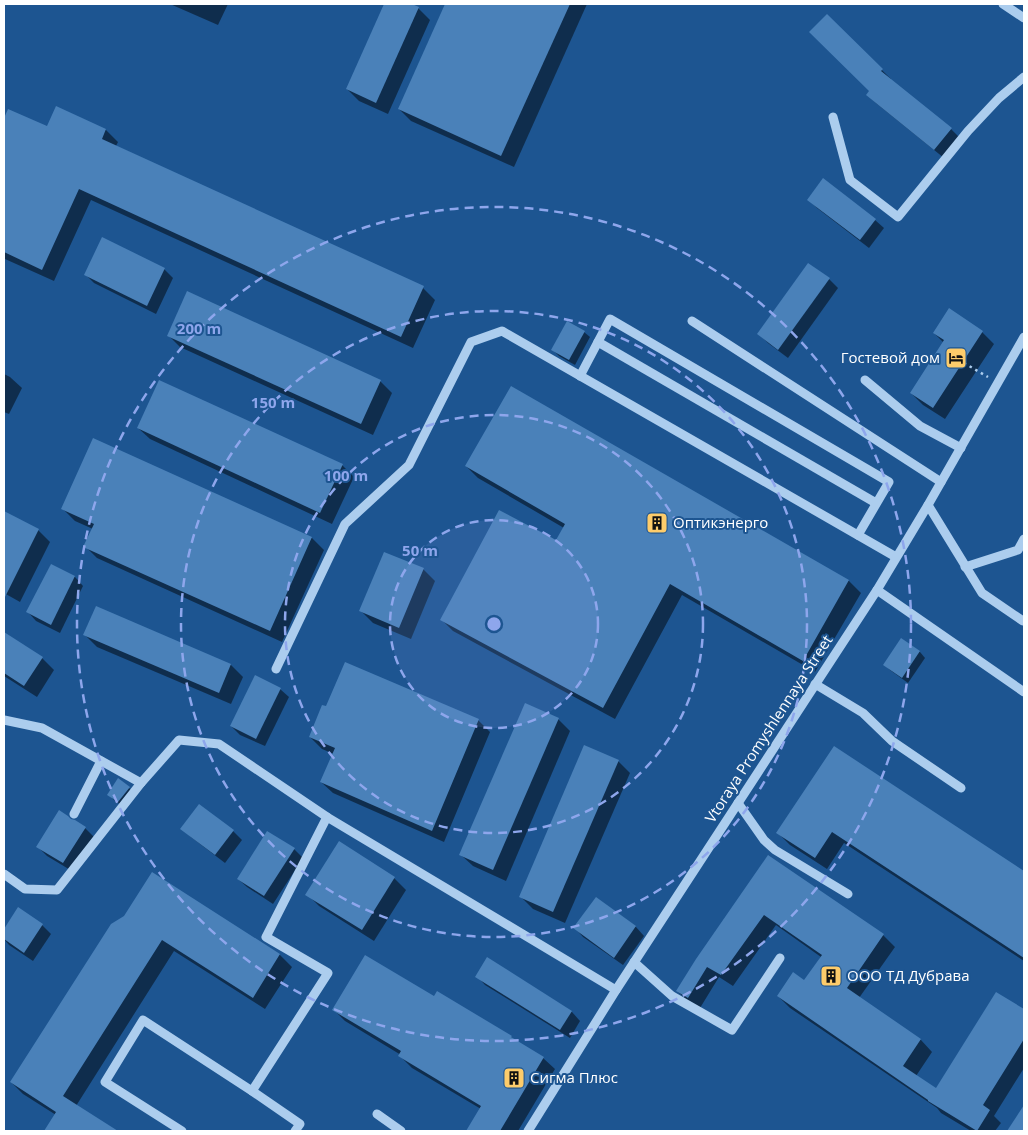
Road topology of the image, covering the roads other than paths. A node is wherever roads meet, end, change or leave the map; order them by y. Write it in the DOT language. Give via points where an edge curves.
graph roads {
  1 [pos="1003,4"];
  2 [pos="1024,18"];
  3 [pos="1024,76"];
  4 [pos="833,117"];
  5 [pos="692,321"];
  6 [pos="1024,337"];
  7 [pos="598,342"];
  8 [pos="1021,349"];
  9 [pos="580,376"];
  10 [pos="865,380"];
  11 [pos="961,448"];
  12 [pos="941,482"];
  13 [pos="876,503"];
  14 [pos="928,505"];
  15 [pos="858,535"];
  16 [pos="1024,539"];
  17 [pos="896,557"];
  18 [pos="965,567"];
  19 [pos="877,590"];
  20 [pos="1023,621"];
  21 [pos="276,669"];
  22 [pos="815,684"];
  23 [pos="1024,692"];
  24 [pos="4,720"];
  25 [pos="101,761"];
  26 [pos="141,784"];
  27 [pos="961,788"];
  28 [pos="738,803"];
  29 [pos="74,814"];
  30 [pos="328,817"];
  31 [pos="4,874"];
  32 [pos="848,894"];
  33 [pos="780,958"];
  34 [pos="634,962"];
  35 [pos="616,990"];
  36 [pos="252,1091"];
  37 [pos="377,1114"];
  38 [pos="182,1131"];
  39 [pos="295,1131"];
  40 [pos="401,1131"];
  41 [pos="528,1131"];
  1 -- 2 [label="street"];
  3 -- 4 [label="street" via="968,131 898,217 850,180"];
  5 -- 12 [label="street"];
  6 -- 8 [label="street, Vtoraya Promyshlennaya Street"];
  7 -- 9 [label="street"];
  7 -- 13 [label="street"];
  7 -- 13 [label="street" via="610,319 889,482"];
  8 -- 11 [label="street, Vtoraya Promyshlennaya Street" via="998,382"];
  9 -- 15 [label="street"];
  9 -- 21 [label="street" via="502,331 471,342 409,465 346,524"];
  10 -- 11 [label="street" via="920,426"];
  11 -- 12 [label="street, Vtoraya Promyshlennaya Street"];
  12 -- 14 [label="street, Vtoraya Promyshlennaya Street"];
  13 -- 15 [label="street"];
  14 -- 17 [label="street, Vtoraya Promyshlennaya Street"];
  14 -- 18 [label="street"];
  15 -- 17 [label="street"];
  16 -- 18 [label="street" via="1018,550"];
  17 -- 19 [label="street, Vtoraya Promyshlennaya Street"];
  18 -- 20 [label="street" via="982,593"];
  19 -- 22 [label="street, Vtoraya Promyshlennaya Street"];
  19 -- 23 [label="street"];
  22 -- 27 [label="street" via="863,713 892,741"];
  22 -- 28 [label="street, Vtoraya Promyshlennaya Street"];
  24 -- 25 [label="street" via="42,728"];
  25 -- 26 [label="street"];
  25 -- 29 [label="street"];
  26 -- 30 [label="street" via="179,740 219,744"];
  26 -- 31 [label="street" via="57,890 25,889"];
  28 -- 32 [label="street" via="775,850"];
  28 -- 34 [label="street, Vtoraya Promyshlennaya Street"];
  30 -- 35 [label="street"];
  30 -- 36 [label="street" via="266,937 328,973"];
  33 -- 34 [label="street" via="732,1030 672,996"];
  34 -- 35 [label="street, Vtoraya Promyshlennaya Street"];
  35 -- 41 [label="street, Vtoraya Promyshlennaya Street"];
  36 -- 38 [label="street" via="143,1020 105,1082"];
  36 -- 39 [label="street" via="300,1124"];
  37 -- 40 [label="street"];
}
